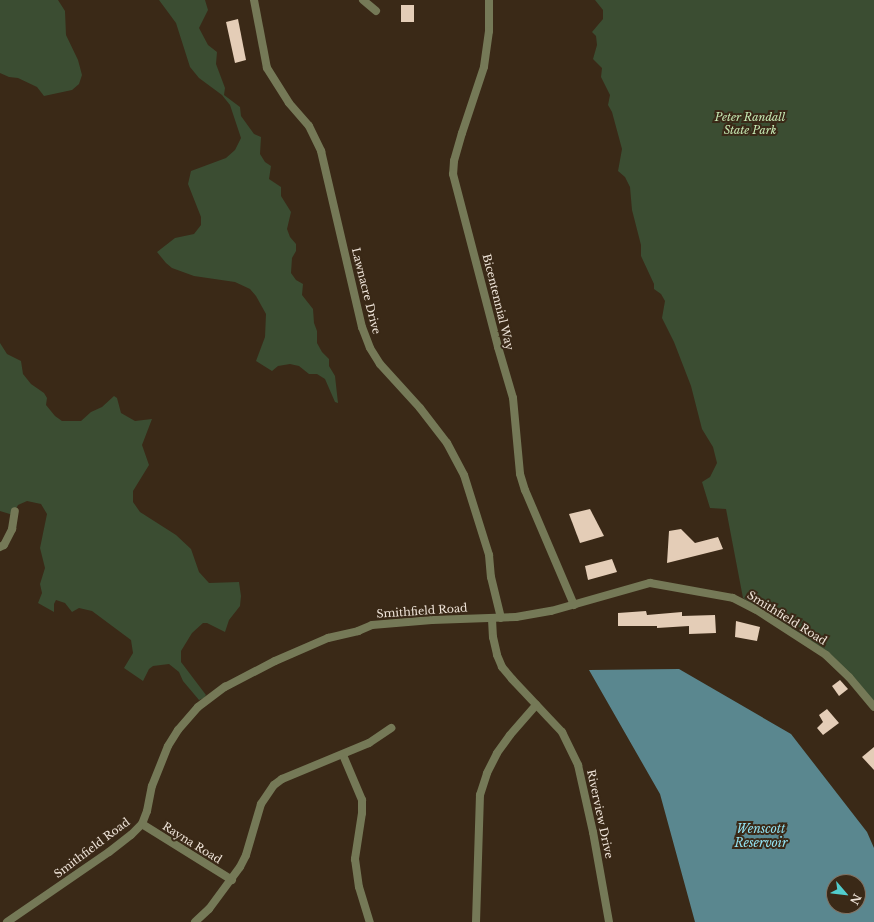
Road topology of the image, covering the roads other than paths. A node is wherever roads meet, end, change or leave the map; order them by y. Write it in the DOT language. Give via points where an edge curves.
graph roads {
  1 [pos="254,0"];
  2 [pos="363,0"];
  3 [pos="489,0"];
  4 [pos="376,11"];
  5 [pos="15,511"];
  6 [pos="2,546"];
  7 [pos="574,605"];
  8 [pos="501,618"];
  9 [pos="492,619"];
  10 [pos="536,704"];
  11 [pos="874,707"];
  12 [pos="390,728"];
  13 [pos="342,755"];
  14 [pos="142,824"];
  15 [pos="232,880"];
  16 [pos="7,922"];
  17 [pos="195,922"];
  18 [pos="370,922"];
  19 [pos="476,922"];
  20 [pos="609,922"];
  1 -- 8 [label="street, Lawnacre Drive" via="267,68 286,98 309,126 321,151 362,327 370,348 380,364 420,408 447,443 464,475 489,555 491,577"];
  2 -- 4 [label="street"];
  3 -- 7 [label="street, Bicentennial Way" via="489,32 484,67 462,133 453,174 513,398 520,474"];
  5 -- 6 [label="street" via="12,529"];
  7 -- 8 [label="street, Smithfield Road"];
  7 -- 11 [label="street, Smithfield Road" via="650,583 733,598 755,609 826,655"];
  8 -- 9 [label="street, Smithfield Road"];
  9 -- 10 [label="street, Riverview Drive" via="493,638 502,667"];
  9 -- 14 [label="street, Smithfield Road" via="372,625 328,638 230,683 198,707 168,746 152,786"];
  10 -- 19 [label="street" via="497,754 480,795"];
  10 -- 20 [label="street, Riverview Drive" via="562,732 578,765"];
  12 -- 13 [label="street" via="369,743"];
  13 -- 15 [label="street" via="282,779 274,785 261,804 246,855"];
  13 -- 18 [label="street" via="362,800 355,859 358,886"];
  14 -- 15 [label="street, Rayna Road"];
  14 -- 16 [label="street, Smithfield Road" via="109,852"];
  15 -- 17 [label="street"];
}
